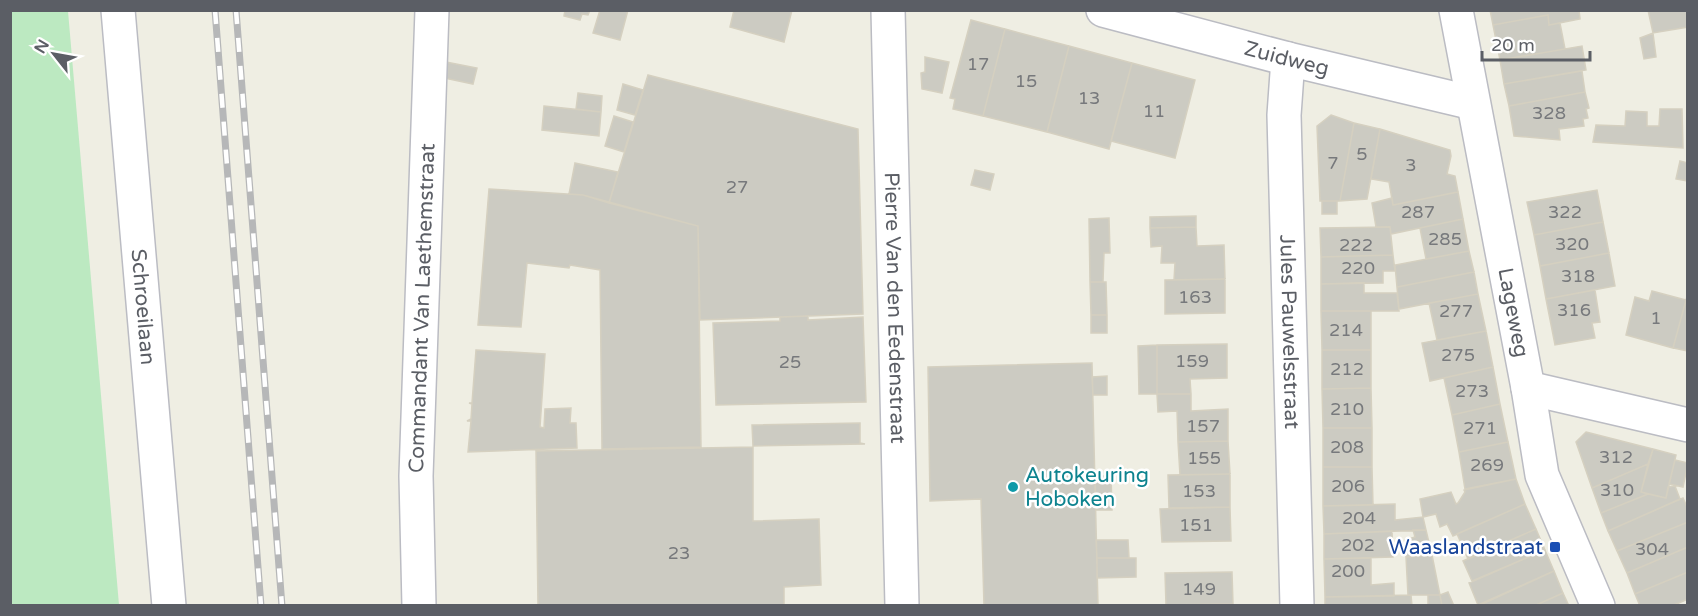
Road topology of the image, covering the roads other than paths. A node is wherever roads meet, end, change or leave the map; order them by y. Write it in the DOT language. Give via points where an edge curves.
graph roads {
  1 [pos="118,10"];
  2 [pos="432,10"];
  3 [pos="888,10"];
  4 [pos="1103,10"];
  5 [pos="1456,10"];
  6 [pos="1288,58"];
  7 [pos="1473,103"];
  8 [pos="1528,388"];
  9 [pos="1688,425"];
  10 [pos="169,606"];
  11 [pos="419,606"];
  12 [pos="902,606"];
  13 [pos="1297,606"];
  14 [pos="1598,606"];
  1 -- 10 [label="street, Schroeilaan"];
  2 -- 11 [label="street, Commandant Van Laethemstraat" via="416,476"];
  3 -- 12 [label="street, Pierre Van den Eedenstraat"];
  4 -- 6 [label="street, Zuidweg"];
  5 -- 7 [label="street, Lageweg"];
  6 -- 7 [label="street, Zuidweg"];
  6 -- 13 [label="street, Jules Pauwelsstraat" via="1284,115"];
  7 -- 8 [label="street, Lageweg"];
  8 -- 9 [label="street"];
  8 -- 14 [label="street, Lageweg" via="1542,475"];
}
